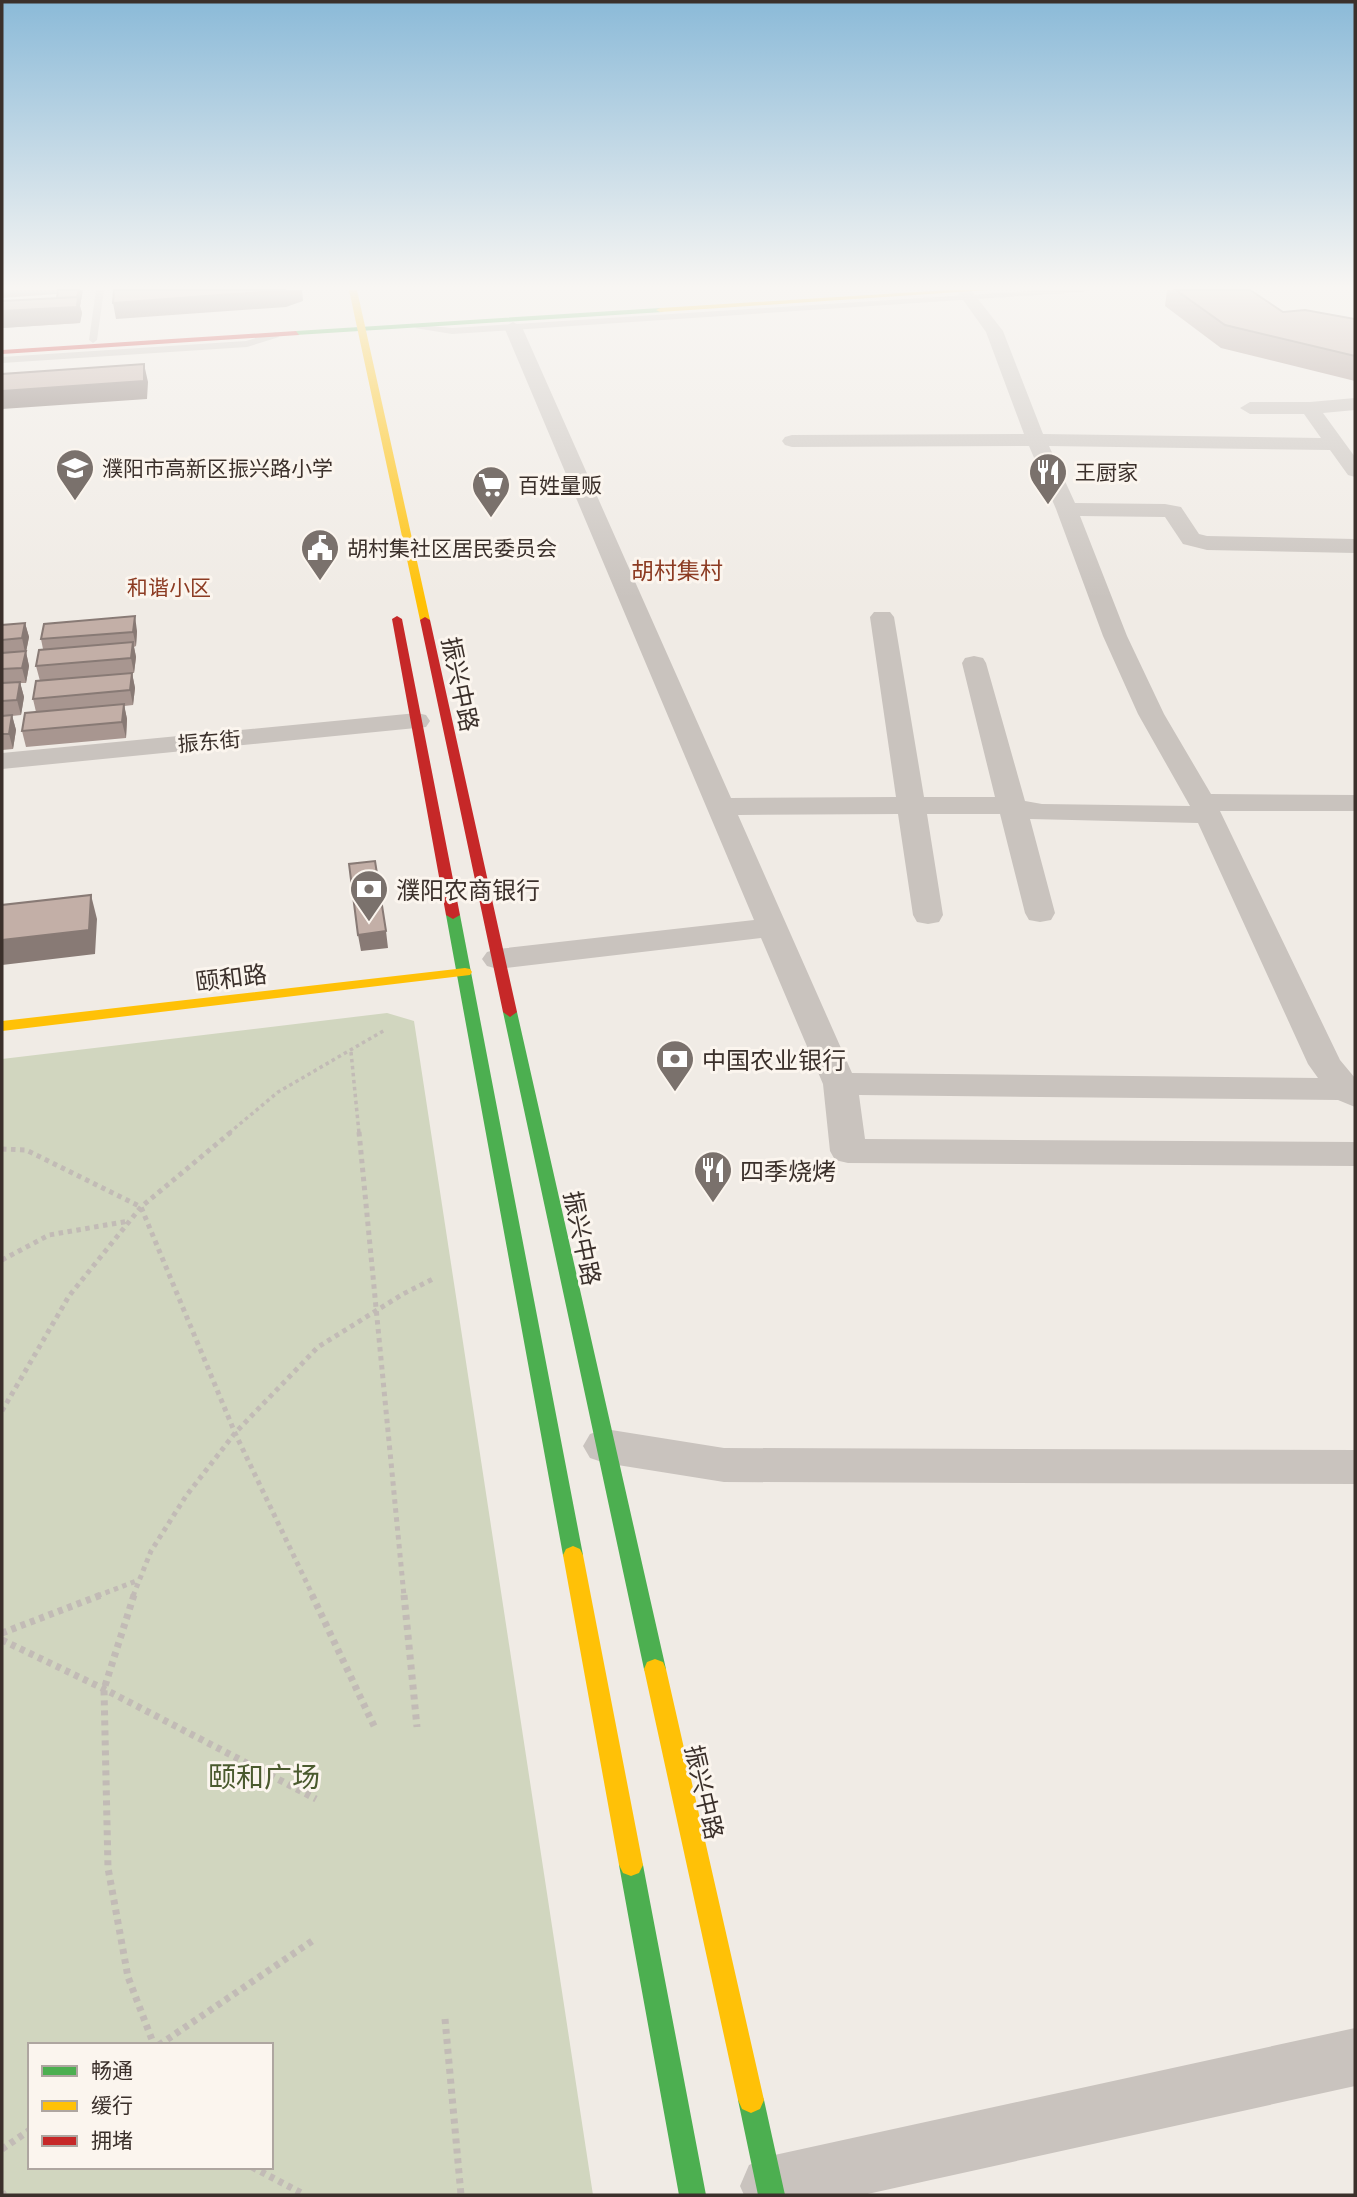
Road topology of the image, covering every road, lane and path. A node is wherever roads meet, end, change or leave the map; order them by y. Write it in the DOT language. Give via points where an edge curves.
graph roads {
  1 [pos="374,393"];
  2 [pos="541,393"];
  3 [pos="1018,393"];
  4 [pos="1355,404"];
  5 [pos="1250,408"];
  6 [pos="1310,408"];
  7 [pos="1036,440"];
  8 [pos="792,441"];
  9 [pos="1336,444"];
  10 [pos="1355,471"];
  11 [pos="1067,509"];
  12 [pos="1355,546"];
  13 [pos="394,600"];
  14 [pos="882,617"];
  15 [pos="974,663"];
  16 [pos="417,721"];
  17 [pos="2,761"];
  18 [pos="1355,803"];
  19 [pos="911,805"];
  20 [pos="721,807"];
  21 [pos="1012,807"];
  22 [pos="1205,808"];
  23 [pos="1040,913"];
  24 [pos="928,915"];
  25 [pos="773,927"];
  26 [pos="498,960"];
  27 [pos="465,972"];
  28 [pos="2,1026"];
  29 [pos="385,1030"];
  30 [pos="351,1052"];
  31 [pos="840,1084"];
  32 [pos="1352,1091"];
  33 [pos="2,1149"];
  34 [pos="1355,1154"];
  35 [pos="141,1207"];
  36 [pos="130,1221"];
  37 [pos="2,1260"];
  38 [pos="433,1279"];
  39 [pos="376,1310"];
  40 [pos="2,1411"];
  41 [pos="235,1433"];
  42 [pos="605,1446"];
  43 [pos="1355,1467"];
  44 [pos="140,1580"];
  45 [pos="2,1633"];
  46 [pos="2,1640"];
  47 [pos="104,1689"];
  48 [pos="417,1727"];
  49 [pos="375,1728"];
  50 [pos="316,1799"];
  51 [pos="315,1938"];
  52 [pos="445,2019"];
  53 [pos="155,2043"];
  54 [pos="159,2043"];
  55 [pos="1355,2057"];
  56 [pos="28,2131"];
  57 [pos="2,2149"];
  58 [pos="256,2169"];
  59 [pos="771,2191"];
  60 [pos="304,2195"];
  61 [pos="461,2195"];
  62 [pos="693,2195"];
  1 -- 26 [label="street, 振兴中路"];
  2 -- 20 [label="street"];
  3 -- 7 [label="street"];
  4 -- 6 [label="street"];
  5 -- 6 [label="street"];
  6 -- 9 [label="street"];
  7 -- 8 [label="street"];
  7 -- 9 [label="street"];
  7 -- 11 [label="street"];
  9 -- 10 [label="street"];
  11 -- 12 [label="street" via="1165,510 1173,512 1191,539 1207,543"];
  11 -- 22 [label="street" via="1115,636 1146,703"];
  13 -- 16 [label="street, 振兴中路"];
  14 -- 19 [label="street"];
  15 -- 21 [label="street"];
  16 -- 17 [label="street, 振东街"];
  16 -- 27 [label="street, 振兴中路"];
  18 -- 22 [label="street"];
  19 -- 20 [label="street"];
  19 -- 21 [label="street"];
  19 -- 24 [label="street"];
  20 -- 25 [label="street"];
  21 -- 22 [label="street" via="1042,813"];
  21 -- 23 [label="street"];
  22 -- 32 [label="street" via="1325,1064"];
  25 -- 26 [label="street"];
  25 -- 31 [label="street"];
  26 -- 42 [label="street, 振兴中路"];
  27 -- 28 [label="street, 颐和路"];
  27 -- 62 [label="street, 振兴中路"];
  29 -- 30 [label="path"];
  30 -- 35 [label="path" via="278,1092"];
  30 -- 39 [label="path"];
  31 -- 32 [label="street"];
  31 -- 34 [label="street" via="848,1151"];
  33 -- 35 [label="path" via="26,1150"];
  35 -- 36 [label="path"];
  35 -- 41 [label="path"];
  36 -- 37 [label="path" via="49,1234"];
  36 -- 40 [label="path" via="69,1296"];
  38 -- 39 [label="path"];
  39 -- 41 [label="path" via="318,1347"];
  39 -- 48 [label="path"];
  41 -- 44 [label="path" via="179,1507 151,1551"];
  41 -- 49 [label="path"];
  42 -- 43 [label="street" via="724,1465"];
  42 -- 59 [label="street, 振兴中路"];
  44 -- 45 [label="path"];
  44 -- 47 [label="path"];
  46 -- 47 [label="path"];
  47 -- 50 [label="path"];
  47 -- 53 [label="path" via="108,1868 128,1977"];
  51 -- 54 [label="path"];
  52 -- 61 [label="path"];
  55 -- 59 [label="street"];
  56 -- 57 [label="path"];
  58 -- 60 [label="path"];
}
